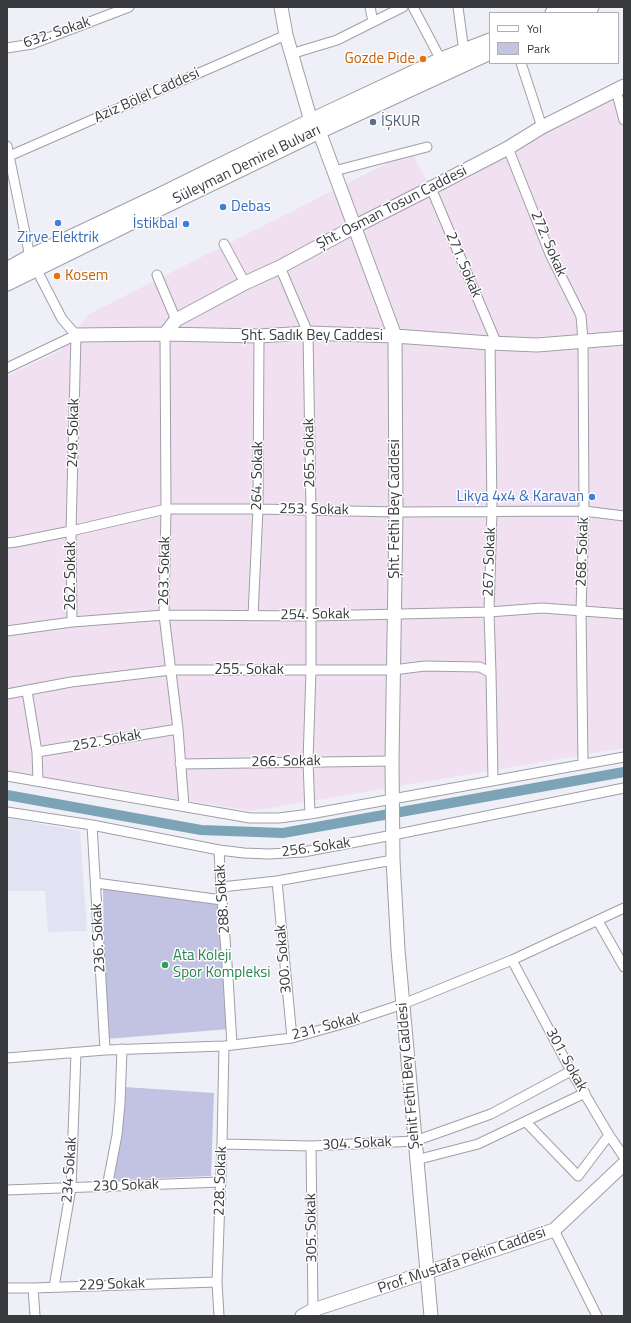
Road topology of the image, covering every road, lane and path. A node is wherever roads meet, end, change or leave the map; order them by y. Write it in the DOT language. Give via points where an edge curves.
graph roads {
  1 [pos="129,7"];
  2 [pos="281,7"];
  3 [pos="370,7"];
  4 [pos="403,7"];
  5 [pos="413,7"];
  6 [pos="458,7"];
  7 [pos="567,7"];
  8 [pos="591,7"];
  9 [pos="555,12"];
  10 [pos="580,12"];
  11 [pos="373,22"];
  12 [pos="286,35"];
  13 [pos="489,41"];
  14 [pos="7,48"];
  15 [pos="464,52"];
  16 [pos="489,52"];
  17 [pos="292,54"];
  18 [pos="441,60"];
  19 [pos="521,64"];
  20 [pos="620,88"];
  21 [pos="624,120"];
  22 [pos="315,126"];
  23 [pos="542,127"];
  24 [pos="7,146"];
  25 [pos="427,147"];
  26 [pos="508,148"];
  27 [pos="8,157"];
  28 [pos="334,171"];
  29 [pos="431,188"];
  30 [pos="354,227"];
  31 [pos="224,244"];
  32 [pos="34,263"];
  33 [pos="280,267"];
  34 [pos="7,270"];
  35 [pos="157,275"];
  36 [pos="7,283"];
  37 [pos="245,283"];
  38 [pos="176,320"];
  39 [pos="308,333"];
  40 [pos="165,334"];
  41 [pos="76,335"];
  42 [pos="259,336"];
  43 [pos="395,336"];
  44 [pos="624,338"];
  45 [pos="583,341"];
  46 [pos="493,342"];
  47 [pos="7,368"];
  48 [pos="166,509"];
  49 [pos="258,509"];
  50 [pos="311,510"];
  51 [pos="492,511"];
  52 [pos="584,511"];
  53 [pos="396,512"];
  54 [pos="624,516"];
  55 [pos="71,531"];
  56 [pos="7,543"];
  57 [pos="581,611"];
  58 [pos="489,612"];
  59 [pos="394,614"];
  60 [pos="624,614"];
  61 [pos="164,615"];
  62 [pos="253,616"];
  63 [pos="312,616"];
  64 [pos="72,622"];
  65 [pos="7,631"];
  66 [pos="172,670"];
  67 [pos="393,670"];
  68 [pos="311,671"];
  69 [pos="492,673"];
  70 [pos="27,691"];
  71 [pos="7,694"];
  72 [pos="178,729"];
  73 [pos="37,752"];
  74 [pos="624,757"];
  75 [pos="308,761"];
  76 [pos="392,761"];
  77 [pos="180,764"];
  78 [pos="583,764"];
  79 [pos="7,776"];
  80 [pos="493,780"];
  81 [pos="38,781"];
  82 [pos="624,788"];
  83 [pos="393,799"];
  84 [pos="184,806"];
  85 [pos="7,812"];
  86 [pos="310,814"];
  87 [pos="92,825"];
  88 [pos="393,835"];
  89 [pos="220,850"];
  90 [pos="393,860"];
  91 [pos="276,881"];
  92 [pos="96,883"];
  93 [pos="221,887"];
  94 [pos="222,900"];
  95 [pos="624,908"];
  96 [pos="598,921"];
  97 [pos="512,960"];
  98 [pos="624,967"];
  99 [pos="403,1004"];
  100 [pos="292,1038"];
  101 [pos="228,1045"];
  102 [pos="105,1050"];
  103 [pos="122,1050"];
  104 [pos="76,1053"];
  105 [pos="7,1058"];
  106 [pos="571,1071"];
  107 [pos="585,1093"];
  108 [pos="526,1122"];
  109 [pos="609,1135"];
  110 [pos="415,1141"];
  111 [pos="222,1144"];
  112 [pos="311,1146"];
  113 [pos="624,1157"];
  114 [pos="416,1160"];
  115 [pos="624,1164"];
  116 [pos="221,1182"];
  117 [pos="107,1187"];
  118 [pos="71,1188"];
  119 [pos="7,1190"];
  120 [pos="554,1230"];
  121 [pos="427,1273"];
  122 [pos="217,1282"];
  123 [pos="54,1287"];
  124 [pos="7,1288"];
  125 [pos="34,1288"];
  126 [pos="307,1313"];
  127 [pos="34,1316"];
  128 [pos="219,1316"];
  129 [pos="431,1316"];
  130 [pos="596,1316"];
  1 -- 14 [label="street, 632. Sokak" via="32,44"];
  2 -- 12 [label="street, Şht. Fethi Bey Caddesi"];
  3 -- 11 [label="street"];
  4 -- 11 [label="street"];
  5 -- 18 [label="street"];
  6 -- 15 [label="street"];
  7 -- 9 [label="main road"];
  8 -- 10 [label="main road"];
  11 -- 17 [label="street" via="337,40"];
  12 -- 17 [label="street, Şht. Fethi Bey Caddesi"];
  12 -- 27 [label="street, Aziz Bölel Caddesi"];
  13 -- 15 [label="main road, Süleyman Demirel Bulvarı"];
  15 -- 18 [label="main road, Süleyman Demirel Bulvarı"];
  16 -- 22 [label="main road, Süleyman Demirel Bulvarı"];
  17 -- 22 [label="street, Şht. Fethi Bey Caddesi"];
  18 -- 22 [label="main road, Süleyman Demirel Bulvarı"];
  19 -- 23 [label="street"];
  20 -- 21 [label="street"];
  20 -- 23 [label="street, Şht. Osman Tosun Caddesi"];
  22 -- 28 [label="street, Şht. Fethi Bey Caddesi"];
  22 -- 32 [label="main road, Süleyman Demirel Bulvarı" via="161,195"];
  23 -- 26 [label="street, Şht. Osman Tosun Caddesi"];
  24 -- 27 [label="street"];
  25 -- 28 [label="street"];
  26 -- 29 [label="street, Şht. Osman Tosun Caddesi"];
  26 -- 45 [label="street, 272. Sokak" via="550,254 580,316"];
  27 -- 32 [label="street"];
  28 -- 30 [label="street, Şht. Fethi Bey Caddesi"];
  29 -- 30 [label="street, Şht. Osman Tosun Caddesi"];
  29 -- 46 [label="street, 271. Sokak"];
  30 -- 33 [label="street, Şht. Osman Tosun Caddesi"];
  30 -- 43 [label="street, Şht. Fethi Bey Caddesi"];
  31 -- 37 [label="street"];
  32 -- 34 [label="main road, Süleyman Demirel Bulvarı"];
  32 -- 36 [label="main road, Süleyman Demirel Bulvarı"];
  32 -- 41 [label="street" via="62,319"];
  33 -- 37 [label="street, Şht. Osman Tosun Caddesi"];
  33 -- 39 [label="street, 265. Sokak"];
  35 -- 38 [label="street"];
  37 -- 38 [label="street, Şht. Osman Tosun Caddesi"];
  38 -- 40 [label="street, Şht. Osman Tosun Caddesi"];
  39 -- 42 [label="street, Şht. Sadık Bey Caddesi"];
  39 -- 43 [label="street, Şht. Sadık Bey Caddesi"];
  39 -- 50 [label="street, 265. Sokak"];
  40 -- 41 [label="street, Şht. Sadık Bey Caddesi"];
  40 -- 42 [label="street, Şht. Sadık Bey Caddesi"];
  40 -- 48 [label="street, 263. Sokak"];
  41 -- 47 [label="street, Şht. Sadık Bey Caddesi"];
  41 -- 55 [label="street, 249. Sokak"];
  42 -- 49 [label="street, 264. Sokak"];
  43 -- 46 [label="street, Şht. Sadık Bey Caddesi"];
  43 -- 53 [label="street, Şht. Fethi Bey Caddesi"];
  44 -- 45 [label="street, Şht. Sadık Bey Caddesi"];
  45 -- 46 [label="street, Şht. Sadık Bey Caddesi" via="537,344"];
  45 -- 52 [label="street, 268. Sokak"];
  46 -- 51 [label="street, 267. Sokak"];
  48 -- 49 [label="street, 253. Sokak"];
  48 -- 55 [label="street, 253. Sokak"];
  48 -- 61 [label="street, 263. Sokak"];
  49 -- 50 [label="street, 253. Sokak"];
  49 -- 62 [label="street, 264. Sokak"];
  50 -- 53 [label="street, 253. Sokak"];
  50 -- 63 [label="street, 265. Sokak"];
  51 -- 52 [label="street, 253. Sokak"];
  51 -- 53 [label="street, 253. Sokak"];
  51 -- 58 [label="street, 267. Sokak"];
  52 -- 54 [label="street, 253. Sokak"];
  52 -- 57 [label="street, 268. Sokak"];
  53 -- 59 [label="street, Şht. Fethi Bey Caddesi"];
  55 -- 56 [label="street, 253. Sokak"];
  55 -- 64 [label="street, 262. Sokak"];
  57 -- 58 [label="street, 254. Sokak" via="542,608"];
  57 -- 60 [label="street, 254. Sokak"];
  57 -- 78 [label="street, 268. Sokak"];
  58 -- 59 [label="street, 254. Sokak"];
  58 -- 69 [label="street, 267. Sokak"];
  59 -- 63 [label="street, 254. Sokak"];
  59 -- 67 [label="street, Şht. Fethi Bey Caddesi"];
  61 -- 62 [label="street, 254. Sokak"];
  61 -- 64 [label="street, 254. Sokak"];
  61 -- 66 [label="street, 263. Sokak"];
  62 -- 63 [label="street, 254. Sokak"];
  63 -- 68 [label="street, 265. Sokak"];
  64 -- 65 [label="street, 254. Sokak"];
  66 -- 68 [label="street, 255. Sokak"];
  66 -- 70 [label="street, 255. Sokak" via="71,682"];
  66 -- 72 [label="street, 263. Sokak"];
  67 -- 68 [label="street, 255. Sokak"];
  67 -- 69 [label="street, 255. Sokak" via="425,666 480,667"];
  67 -- 76 [label="street, Şht. Fethi Bey Caddesi"];
  68 -- 75 [label="street, 265. Sokak"];
  69 -- 80 [label="street, 267. Sokak"];
  70 -- 71 [label="street, 255. Sokak"];
  70 -- 73 [label="street"];
  72 -- 73 [label="street, 252. Sokak"];
  72 -- 77 [label="street, 263. Sokak"];
  73 -- 81 [label="street"];
  74 -- 78 [label="street"];
  75 -- 76 [label="street, 266. Sokak"];
  75 -- 77 [label="street, 266. Sokak"];
  75 -- 86 [label="street, 265. Sokak"];
  76 -- 83 [label="street, Şht. Fethi Bey Caddesi"];
  77 -- 84 [label="street, 263. Sokak"];
  78 -- 80 [label="street"];
  79 -- 81 [label="street"];
  80 -- 83 [label="street"];
  81 -- 84 [label="street"];
  82 -- 88 [label="street, 256. Sokak"];
  83 -- 86 [label="street"];
  83 -- 88 [label="street, Şht. Fethi Bey Caddesi"];
  84 -- 86 [label="street" via="250,818"];
  85 -- 87 [label="street, 256. Sokak"];
  87 -- 89 [label="street, 256. Sokak"];
  87 -- 92 [label="street, 236. Sokak"];
  88 -- 89 [label="street, 256. Sokak" via="296,852 269,854"];
  88 -- 90 [label="street, Şehit Fethi Bey Caddesi"];
  89 -- 93 [label="street, 288. Sokak"];
  90 -- 91 [label="street"];
  90 -- 99 [label="street, Şehit Fethi Bey Caddesi"];
  91 -- 93 [label="street"];
  91 -- 100 [label="street, 300. Sokak"];
  92 -- 94 [label="street"];
  92 -- 102 [label="street, 236. Sokak"];
  93 -- 94 [label="street, 288. Sokak"];
  94 -- 101 [label="street, 288. Sokak"];
  95 -- 96 [label="street, 231. Sokak"];
  96 -- 97 [label="street, 231. Sokak"];
  96 -- 98 [label="street"];
  97 -- 99 [label="street, 231. Sokak"];
  97 -- 106 [label="street, 301. Sokak"];
  99 -- 100 [label="street, 231. Sokak"];
  99 -- 110 [label="street, Şehit Fethi Bey Caddesi"];
  100 -- 101 [label="street, 231. Sokak"];
  101 -- 103 [label="street, 231. Sokak"];
  101 -- 111 [label="street, 228. Sokak"];
  102 -- 103 [label="street, 231. Sokak"];
  102 -- 104 [label="street, 231. Sokak"];
  103 -- 117 [label="street" via="118,1129"];
  104 -- 105 [label="street, 231. Sokak"];
  104 -- 118 [label="street, 234 Sokak"];
  106 -- 107 [label="street, 301. Sokak"];
  106 -- 110 [label="street, 304. Sokak" via="491,1114"];
  107 -- 108 [label="street"];
  107 -- 109 [label="street, 301. Sokak"];
  108 -- 109 [label="street" via="578,1176"];
  108 -- 114 [label="street" via="478,1144"];
  109 -- 113 [label="street, 301. Sokak"];
  110 -- 112 [label="street, 304. Sokak"];
  110 -- 114 [label="street, Şehit Fethi Bey Caddesi"];
  111 -- 112 [label="street, 304. Sokak"];
  111 -- 116 [label="street, 228. Sokak"];
  112 -- 126 [label="street, 305. Sokak"];
  114 -- 121 [label="street, Şehit Fethi Bey Caddesi"];
  115 -- 120 [label="street, Prof. Mustafa Pekin Caddesi"];
  116 -- 117 [label="street, 230 Sokak"];
  116 -- 122 [label="street, 228. Sokak"];
  117 -- 118 [label="street, 230 Sokak"];
  118 -- 119 [label="street, 230 Sokak"];
  118 -- 123 [label="street, 234 Sokak"];
  120 -- 121 [label="street, Prof. Mustafa Pekin Caddesi"];
  120 -- 130 [label="street"];
  121 -- 126 [label="street, Prof. Mustafa Pekin Caddesi"];
  121 -- 129 [label="street, Şehit Fethi Bey Caddesi"];
  122 -- 123 [label="street, 229 Sokak"];
  122 -- 128 [label="street, 228. Sokak"];
  123 -- 125 [label="street, 229 Sokak"];
  124 -- 125 [label="street, 229 Sokak"];
  125 -- 127 [label="street"];
}
